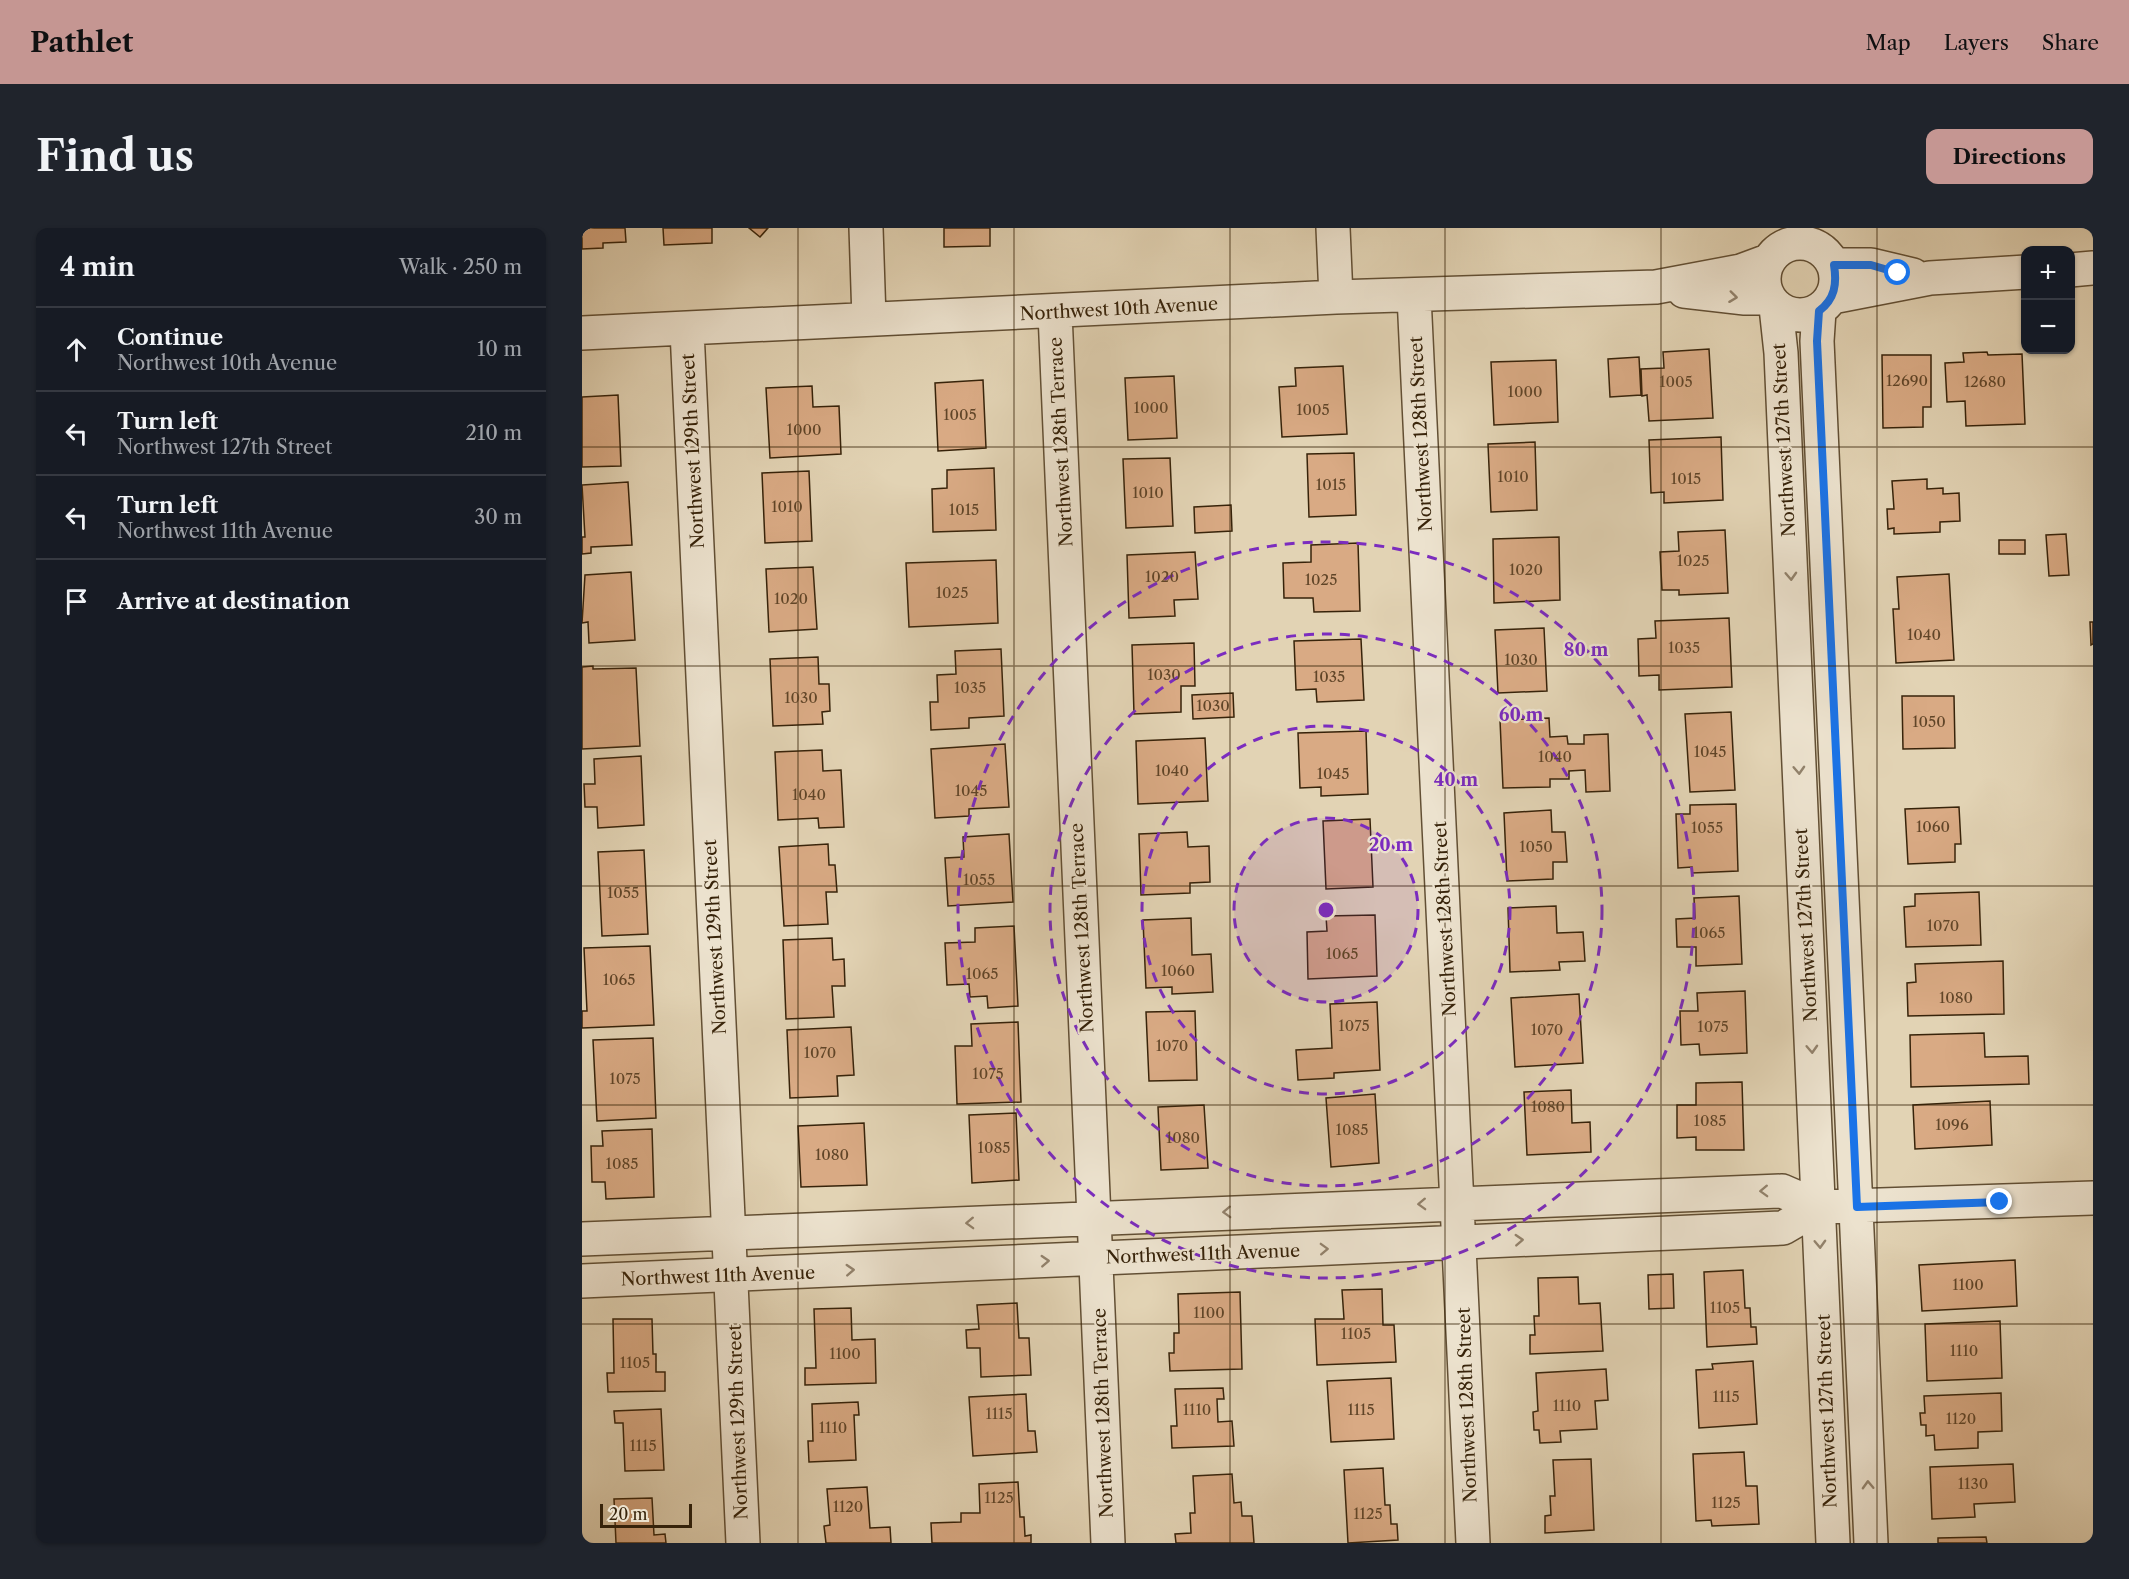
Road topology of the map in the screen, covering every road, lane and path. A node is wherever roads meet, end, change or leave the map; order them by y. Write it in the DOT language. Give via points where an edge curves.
graph roads {
  1 [pos="866,228"];
  2 [pos="1333,228"];
  3 [pos="1820,246"];
  4 [pos="1773,247"];
  5 [pos="2093,268"];
  6 [pos="2075,270"];
  7 [pos="2021,272"];
  8 [pos="1930,278"];
  9 [pos="1656,287"];
  10 [pos="1414,296"];
  11 [pos="1336,297"];
  12 [pos="1772,303"];
  13 [pos="1826,304"];
  14 [pos="1055,313"];
  15 [pos="869,319"];
  16 [pos="687,330"];
  17 [pos="582,333"];
  18 [pos="2093,1198"];
  19 [pos="1458,1203"];
  20 [pos="1819,1207"];
  21 [pos="1857,1207"];
  22 [pos="1095,1217"];
  23 [pos="729,1233"];
  24 [pos="582,1239"];
  25 [pos="1461,1243"];
  26 [pos="1097,1259"];
  27 [pos="731,1275"];
  28 [pos="582,1281"];
  29 [pos="743,1543"];
  30 [pos="1108,1543"];
  31 [pos="1473,1543"];
  32 [pos="1833,1543"];
  33 [pos="1871,1543"];
  1 -- 15 [label="street"];
  2 -- 11 [label="street"];
  3 -- 4 [label="street" via="1800,243"];
  3 -- 8 [label="street" via="1871,265"];
  3 -- 13 [label="street, Northwest 127th Street" via="1837,281"];
  4 -- 9 [label="street, Northwest 10th Avenue" via="1741,271"];
  4 -- 12 [label="street, Northwest 127th Street" via="1763,285"];
  5 -- 6 [label="street"];
  7 -- 8 [label="street"];
  8 -- 13 [label="street"];
  9 -- 10 [label="street, Northwest 10th Avenue"];
  9 -- 12 [label="street, Northwest 10th Avenue, one-way"];
  10 -- 11 [label="street, Northwest 10th Avenue"];
  10 -- 19 [label="street, Northwest 128th Street"];
  11 -- 14 [label="street, Northwest 10th Avenue"];
  12 -- 13 [label="street" via="1797,316"];
  12 -- 20 [label="street, Northwest 127th Street, one-way" via="1781,365"];
  13 -- 21 [label="street, Northwest 127th Street" via="1817,341"];
  14 -- 15 [label="street, Northwest 10th Avenue"];
  14 -- 22 [label="street, Northwest 128th Terrace"];
  15 -- 16 [label="street, Northwest 10th Avenue"];
  16 -- 17 [label="street, Northwest 10th Avenue"];
  16 -- 23 [label="street, Northwest 129th Street"];
  18 -- 21 [label="street"];
  20 -- 19 [label="street, one-way" via="1782,1191"];
  19 -- 22 [label="street, one-way"];
  19 -- 25 [label="street, Northwest 128th Street"];
  20 -- 21 [label="street"];
  25 -- 20 [label="street, Northwest 11th Avenue, one-way" via="1783,1228"];
  20 -- 32 [label="street, Northwest 127th Street, one-way"];
  33 -- 21 [label="street, Northwest 127th Street, one-way"];
  22 -- 23 [label="street, one-way"];
  22 -- 26 [label="street, Northwest 128th Terrace"];
  23 -- 24 [label="street"];
  23 -- 27 [label="street, Northwest 129th Street"];
  26 -- 25 [label="street, Northwest 11th Avenue, one-way"];
  25 -- 31 [label="street, Northwest 128th Street"];
  27 -- 26 [label="street, Northwest 11th Avenue, one-way"];
  26 -- 30 [label="street, Northwest 128th Terrace"];
  27 -- 28 [label="street, Northwest 11th Avenue"];
  27 -- 29 [label="street, Northwest 129th Street"];
}
